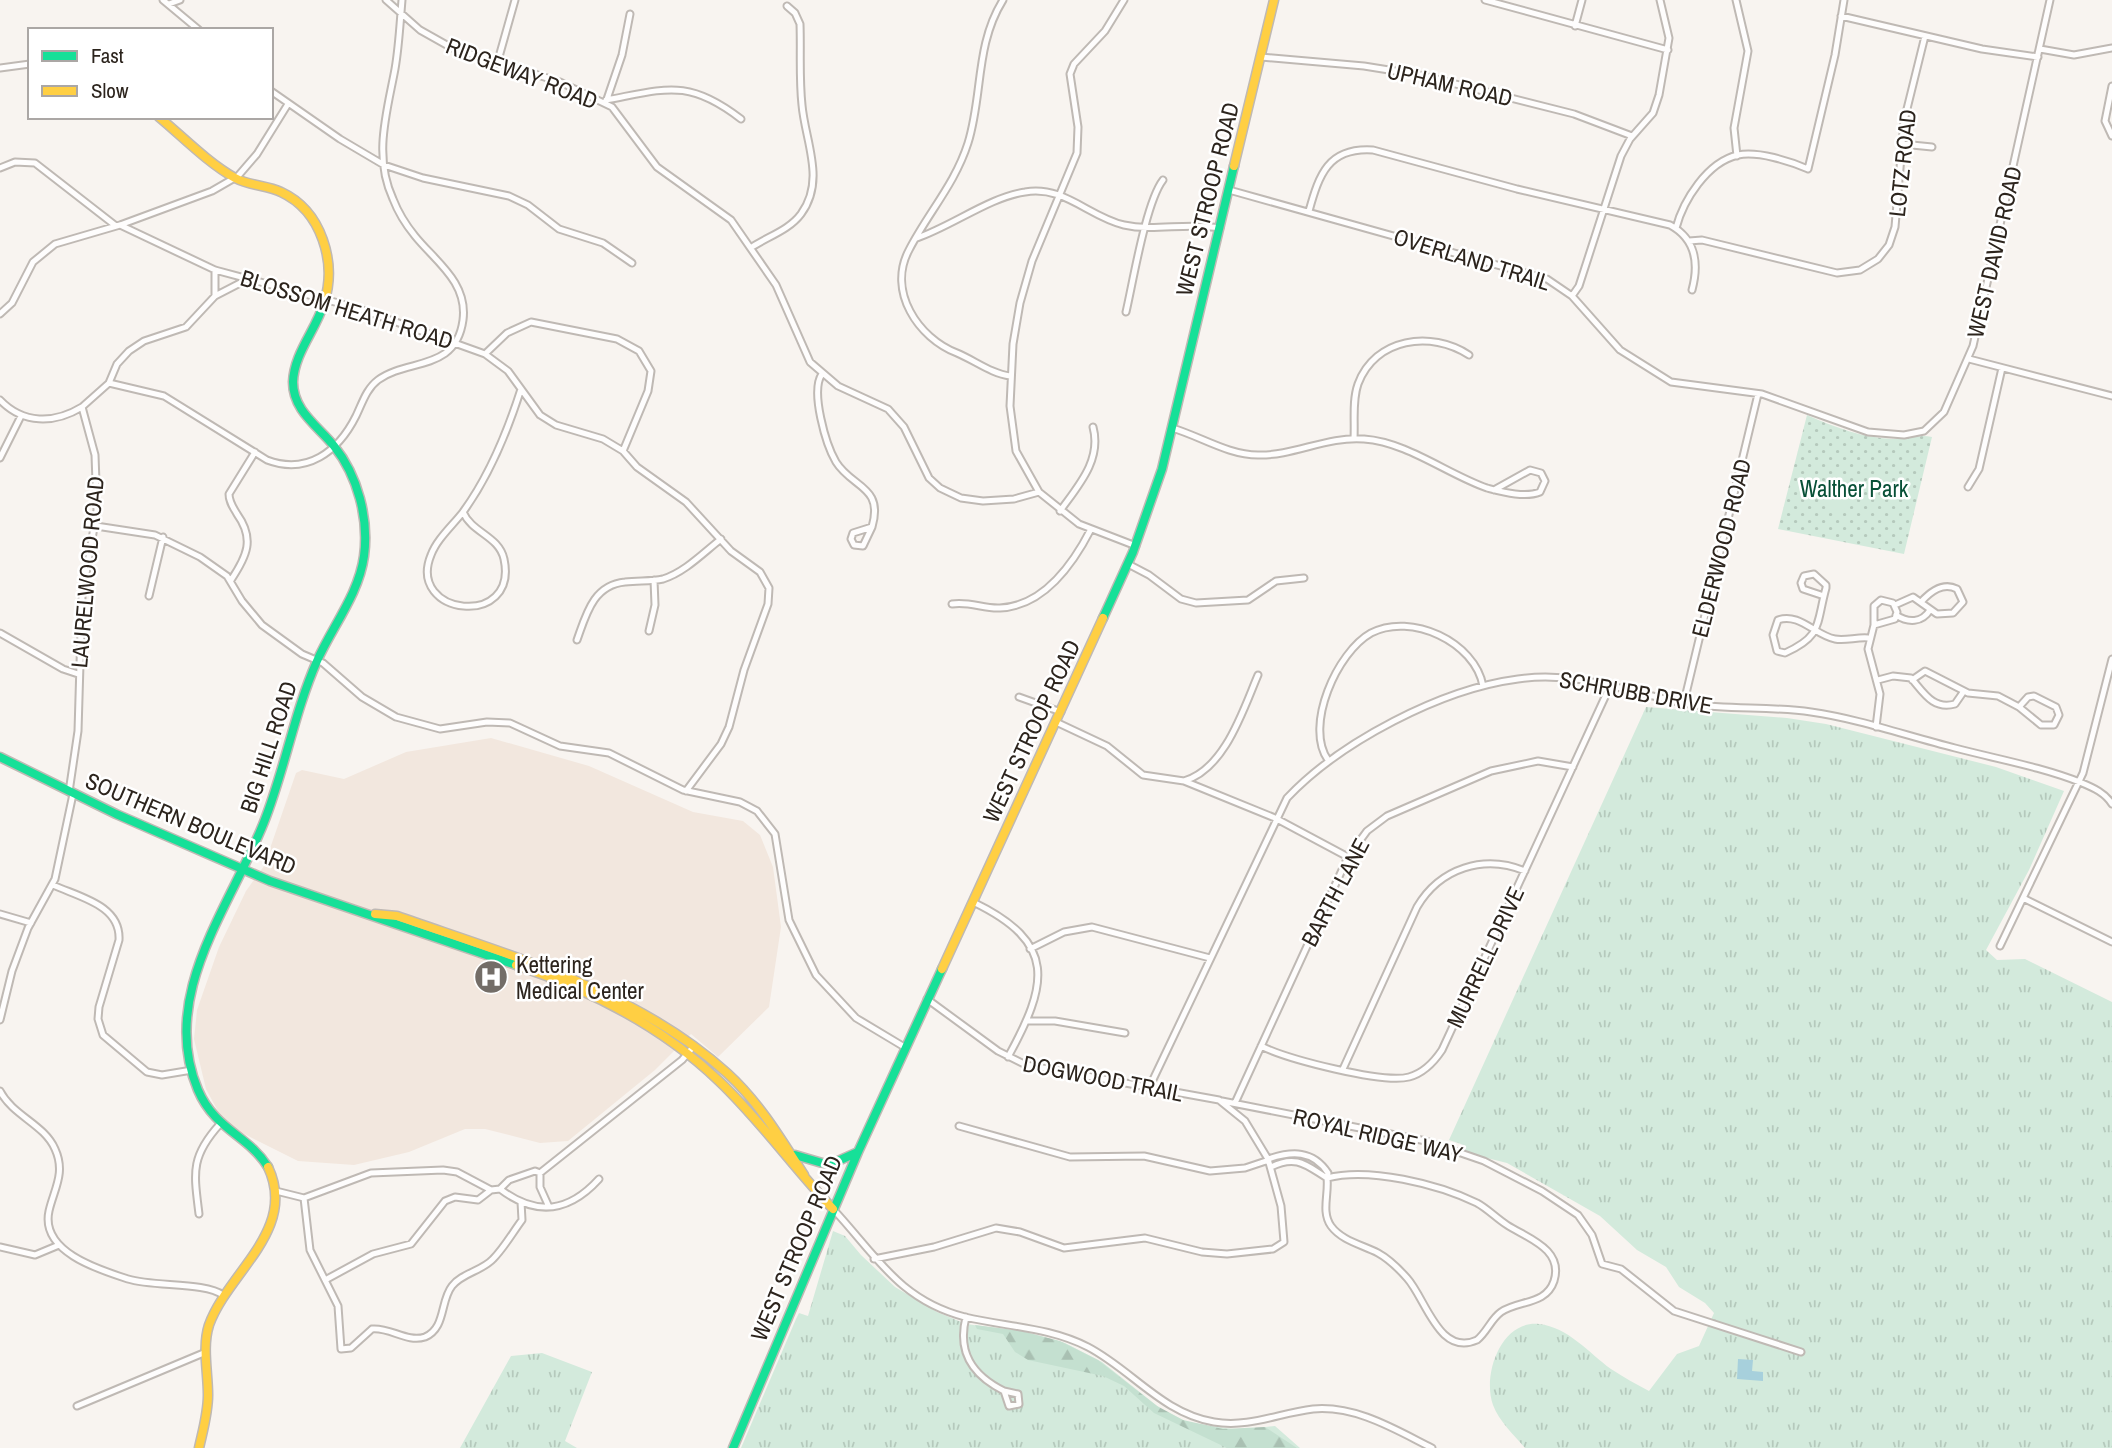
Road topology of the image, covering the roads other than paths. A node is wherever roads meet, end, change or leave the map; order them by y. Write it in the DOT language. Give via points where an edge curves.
graph roads {
  1 [pos="180,0"];
  2 [pos="386,0"];
  3 [pos="402,0"];
  4 [pos="515,0"];
  5 [pos="1003,0"];
  6 [pos="1124,0"];
  7 [pos="1275,0"];
  8 [pos="1485,0"];
  9 [pos="1582,0"];
  10 [pos="1660,0"];
  11 [pos="1736,0"];
  12 [pos="1844,0"];
  13 [pos="2050,0"];
  14 [pos="166,2"];
  15 [pos="1510,3"];
  16 [pos="787,6"];
  17 [pos="401,13"];
  18 [pos="629,14"];
  19 [pos="1840,16"];
  20 [pos="1575,26"];
  21 [pos="198,28"];
  22 [pos="1925,36"];
  23 [pos="2112,48"];
  24 [pos="2040,49"];
  25 [pos="1668,50"];
  26 [pos="1261,57"];
  27 [pos="2038,57"];
  28 [pos="28,64"];
  29 [pos="497,64"];
  30 [pos="0,68"];
  31 [pos="2112,86"];
  32 [pos="273,93"];
  33 [pos="606,102"];
  34 [pos="288,104"];
  35 [pos="161,119"];
  36 [pos="741,119"];
  37 [pos="1632,136"];
  38 [pos="2112,136"];
  39 [pos="1902,144"];
  40 [pos="1932,147"];
  41 [pos="1737,156"];
  42 [pos="384,164"];
  43 [pos="0,168"];
  44 [pos="1808,169"];
  45 [pos="1813,177"];
  46 [pos="235,178"];
  47 [pos="1163,180"];
  48 [pos="1229,190"];
  49 [pos="1060,195"];
  50 [pos="1604,209"];
  51 [pos="1309,211"];
  52 [pos="118,225"];
  53 [pos="1145,228"];
  54 [pos="1220,228"];
  55 [pos="1676,228"];
  56 [pos="917,238"];
  57 [pos="1689,241"];
  58 [pos="752,247"];
  59 [pos="632,263"];
  60 [pos="215,270"];
  61 [pos="246,280"];
  62 [pos="1692,290"];
  63 [pos="215,296"];
  64 [pos="1572,296"];
  65 [pos="326,299"];
  66 [pos="1126,312"];
  67 [pos="0,314"];
  68 [pos="456,341"];
  69 [pos="485,354"];
  70 [pos="1469,355"];
  71 [pos="1969,359"];
  72 [pos="2002,368"];
  73 [pos="822,374"];
  74 [pos="1010,376"];
  75 [pos="109,383"];
  76 [pos="521,389"];
  77 [pos="1758,394"];
  78 [pos="2112,395"];
  79 [pos="0,400"];
  80 [pos="82,407"];
  81 [pos="21,416"];
  82 [pos="1093,427"];
  83 [pos="1172,428"];
  84 [pos="1354,438"];
  85 [pos="335,447"];
  86 [pos="623,451"];
  87 [pos="254,452"];
  88 [pos="0,458"];
  89 [pos="1968,487"];
  90 [pos="1491,489"];
  91 [pos="1039,492"];
  92 [pos="1060,511"];
  93 [pos="463,512"];
  94 [pos="96,526"];
  95 [pos="872,527"];
  96 [pos="1091,529"];
  97 [pos="163,537"];
  98 [pos="721,539"];
  99 [pos="1136,546"];
  100 [pos="1128,564"];
  101 [pos="1304,578"];
  102 [pos="231,580"];
  103 [pos="654,580"];
  104 [pos="149,596"];
  105 [pos="1824,596"];
  106 [pos="1921,602"];
  107 [pos="952,604"];
  108 [pos="1895,605"];
  109 [pos="1930,610"];
  110 [pos="1896,615"];
  111 [pos="1874,625"];
  112 [pos="1815,630"];
  113 [pos="649,631"];
  114 [pos="0,633"];
  115 [pos="1868,638"];
  116 [pos="577,640"];
  117 [pos="2112,659"];
  118 [pos="317,661"];
  119 [pos="78,674"];
  120 [pos="1258,676"];
  121 [pos="1878,680"];
  122 [pos="1912,680"];
  123 [pos="1611,684"];
  124 [pos="1483,686"];
  125 [pos="1964,691"];
  126 [pos="1018,697"];
  127 [pos="1684,702"];
  128 [pos="2019,707"];
  129 [pos="1061,712"];
  130 [pos="1056,722"];
  131 [pos="1876,727"];
  132 [pos="0,757"];
  133 [pos="1328,760"];
  134 [pos="1573,767"];
  135 [pos="1184,781"];
  136 [pos="2079,782"];
  137 [pos="686,791"];
  138 [pos="71,793"];
  139 [pos="2112,804"];
  140 [pos="1275,818"];
  141 [pos="1348,857"];
  142 [pos="243,869"];
  143 [pos="1525,872"];
  144 [pos="53,885"];
  145 [pos="2022,898"];
  146 [pos="973,902"];
  147 [pos="0,914"];
  148 [pos="31,923"];
  149 [pos="2112,942"];
  150 [pos="2000,946"];
  151 [pos="1030,949"];
  152 [pos="1210,958"];
  153 [pos="928,999"];
  154 [pos="0,1020"];
  155 [pos="1027,1021"];
  156 [pos="1125,1033"];
  157 [pos="1261,1046"];
  158 [pos="906,1048"];
  159 [pos="691,1049"];
  160 [pos="1007,1057"];
  161 [pos="1343,1069"];
  162 [pos="192,1070"];
  163 [pos="1149,1088"];
  164 [pos="0,1091"];
  165 [pos="1219,1100"];
  166 [pos="1234,1102"];
  167 [pos="219,1124"];
  168 [pos="959,1126"];
  169 [pos="858,1152"];
  170 [pos="1299,1153"];
  171 [pos="794,1155"];
  172 [pos="1276,1156"];
  173 [pos="1268,1160"];
  174 [pos="1296,1162"];
  175 [pos="1279,1163"];
  176 [pos="1318,1166"];
  177 [pos="1272,1167"];
  178 [pos="540,1173"];
  179 [pos="599,1178"];
  180 [pos="1327,1178"];
  181 [pos="807,1179"];
  182 [pos="500,1189"];
  183 [pos="491,1190"];
  184 [pos="276,1191"];
  185 [pos="304,1198"];
  186 [pos="521,1202"];
  187 [pos="549,1207"];
  188 [pos="833,1209"];
  189 [pos="198,1214"];
  190 [pos="59,1245"];
  191 [pos="0,1247"];
  192 [pos="874,1259"];
  193 [pos="327,1279"];
  194 [pos="223,1295"];
  195 [pos="966,1317"];
  196 [pos="206,1352"];
  197 [pos="1801,1352"];
  198 [pos="1004,1391"];
  199 [pos="78,1406"];
  200 [pos="199,1448"];
  201 [pos="733,1448"];
  202 [pos="1432,1448"];
  1 -- 14 [label="street"];
  2 -- 17 [label="street, RIDGEWAY ROAD"];
  3 -- 17 [label="street"];
  4 -- 29 [label="street"];
  5 -- 56 [label="street" via="982,49 973,121 963,157"];
  6 -- 49 [label="street" via="1070,74 1078,140"];
  7 -- 26 [label="street, WEST STROOP ROAD"];
  8 -- 15 [label="street"];
  9 -- 20 [label="street"];
  10 -- 25 [label="street" via="1669,32"];
  11 -- 41 [label="street" via="1748,51 1734,128"];
  12 -- 19 [label="street"];
  13 -- 24 [label="street, WEST DAVID ROAD"];
  14 -- 21 [label="street"];
  15 -- 20 [label="street"];
  16 -- 58 [label="street" via="800,24 801,102 814,166 812,187 796,221"];
  17 -- 29 [label="street, RIDGEWAY ROAD" via="434,39"];
  17 -- 42 [label="street" via="383,132"];
  18 -- 33 [label="street" via="622,55"];
  19 -- 22 [label="street"];
  19 -- 44 [label="street"];
  20 -- 25 [label="street"];
  22 -- 27 [label="street"];
  22 -- 39 [label="street, LOTZ ROAD"];
  23 -- 24 [label="street" via="2074,55"];
  24 -- 27 [label="street, WEST DAVID ROAD"];
  25 -- 37 [label="street" via="1657,105"];
  26 -- 37 [label="street, UPHAM ROAD" via="1420,75 1584,117"];
  26 -- 48 [label="street, WEST STROOP ROAD"];
  27 -- 71 [label="street, WEST DAVID ROAD"];
  28 -- 30 [label="street"];
  29 -- 33 [label="street, RIDGEWAY ROAD" via="548,77"];
  31 -- 38 [label="street" via="2105,121"];
  32 -- 34 [label="street"];
  33 -- 36 [label="street" via="679,88 709,98"];
  33 -- 58 [label="street, RIDGEWAY ROAD" via="650,161 726,215"];
  34 -- 42 [label="street"];
  34 -- 46 [label="street" via="257,154"];
  35 -- 46 [label="street, BIG HILL ROAD"];
  37 -- 50 [label="street"];
  39 -- 40 [label="street"];
  39 -- 57 [label="street, LOTZ ROAD" via="1892,240 1878,259 1860,270 1826,272 1702,240"];
  41 -- 44 [label="street" via="1766,157"];
  41 -- 55 [label="street" via="1720,164 1695,190"];
  42 -- 59 [label="street" via="423,178 509,196 559,229 603,243"];
  42 -- 68 [label="street" via="392,198 407,225 456,284 463,312"];
  43 -- 52 [label="street, BLOSSOM HEATH ROAD" via="15,162 35,163"];
  44 -- 45 [label="street"];
  46 -- 52 [label="street"];
  46 -- 65 [label="street, BIG HILL ROAD" via="284,193 306,211 327,252"];
  47 -- 53 [label="street"];
  48 -- 51 [label="street, OVERLAND TRAIL"];
  48 -- 54 [label="street, WEST STROOP ROAD"];
  49 -- 53 [label="street" via="1112,222"];
  49 -- 56 [label="street" via="1016,194"];
  49 -- 74 [label="street" via="1027,279"];
  50 -- 51 [label="street" via="1362,149 1345,153 1327,166"];
  50 -- 55 [label="street"];
  50 -- 64 [label="street"];
  51 -- 64 [label="street, OVERLAND TRAIL" via="1540,276"];
  52 -- 60 [label="street, BLOSSOM HEATH ROAD"];
  52 -- 67 [label="street" via="66,239 45,250"];
  53 -- 54 [label="street" via="1191,223"];
  53 -- 66 [label="street"];
  54 -- 83 [label="street, WEST STROOP ROAD"];
  55 -- 57 [label="street"];
  56 -- 74 [label="street" via="907,254 903,282 916,322 946,349"];
  57 -- 62 [label="street" via="1696,263"];
  58 -- 73 [label="street, RIDGEWAY ROAD" via="784,300 807,356"];
  60 -- 61 [label="street, BLOSSOM HEATH ROAD"];
  60 -- 63 [label="street"];
  61 -- 63 [label="street"];
  61 -- 65 [label="street, BLOSSOM HEATH ROAD"];
  63 -- 75 [label="street" via="186,327 129,351"];
  64 -- 77 [label="street, OVERLAND TRAIL" via="1612,342 1654,374 1692,387"];
  65 -- 68 [label="street, BLOSSOM HEATH ROAD"];
  65 -- 85 [label="street, BIG HILL ROAD" via="293,386 301,410"];
  68 -- 69 [label="street, BLOSSOM HEATH ROAD"];
  68 -- 85 [label="street" via="435,360 377,382"];
  69 -- 76 [label="street, BLOSSOM HEATH ROAD" via="508,370"];
  69 -- 86 [label="street" via="507,333 531,322 617,339 639,351 650,371 648,391"];
  70 -- 84 [label="street" via="1453,346 1414,341 1380,354 1368,365 1356,391"];
  71 -- 72 [label="street, WEST DAVID ROAD"];
  71 -- 77 [label="street, OVERLAND TRAIL" via="1941,416 1914,434 1858,430"];
  72 -- 78 [label="street, WEST DAVID ROAD"];
  72 -- 89 [label="street" via="1979,469"];
  73 -- 91 [label="street, RIDGEWAY ROAD" via="888,409 904,427 929,478 940,488 983,501"];
  73 -- 95 [label="street" via="816,395 832,452 839,466 870,494 875,513"];
  74 -- 91 [label="street" via="1013,440"];
  75 -- 80 [label="street"];
  75 -- 87 [label="street" via="164,396"];
  76 -- 86 [label="street, BLOSSOM HEATH ROAD" via="548,421 603,439"];
  76 -- 93 [label="street" via="495,458"];
  77 -- 127 [label="street, ELDERWOOD ROAD"];
  79 -- 81 [label="street"];
  80 -- 81 [label="street" via="57,418"];
  80 -- 94 [label="street, LAURELWOOD ROAD" via="95,456"];
  81 -- 88 [label="street"];
  82 -- 92 [label="street" via="1094,456"];
  83 -- 84 [label="street" via="1258,455"];
  83 -- 99 [label="street, WEST STROOP ROAD"];
  84 -- 90 [label="street" via="1392,445"];
  85 -- 87 [label="street" via="312,462 295,465 275,463"];
  85 -- 118 [label="street, BIG HILL ROAD" via="357,493 365,551 356,586"];
  86 -- 98 [label="street, BLOSSOM HEATH ROAD" via="637,467 686,502"];
  87 -- 102 [label="street" via="229,494 249,538 245,557"];
  90 -- 90 [label="street" via="1536,494 1545,481 1530,470"];
  91 -- 92 [label="street"];
  92 -- 96 [label="street"];
  93 -- 93 [label="street" via="435,547 428,574 435,591 446,601 474,607 498,592 504,560 496,543 471,526"];
  94 -- 97 [label="street"];
  94 -- 119 [label="street, LAURELWOOD ROAD" via="82,597"];
  96 -- 99 [label="street"];
  96 -- 107 [label="street" via="1075,557 1039,595 1006,607"];
  97 -- 102 [label="street"];
  97 -- 104 [label="street"];
  98 -- 103 [label="street" via="683,569"];
  98 -- 137 [label="street, BLOSSOM HEATH ROAD" via="765,578 769,593 725,737"];
  99 -- 100 [label="street, WEST STROOP ROAD"];
  100 -- 101 [label="street" via="1181,599 1196,603 1248,600 1276,581"];
  100 -- 129 [label="street, WEST STROOP ROAD"];
  102 -- 118 [label="street" via="262,625"];
  103 -- 113 [label="street"];
  103 -- 116 [label="street" via="618,583 601,592 590,605"];
  105 -- 105 [label="street" via="1824,580 1814,574 1804,576 1803,589"];
  105 -- 112 [label="street"];
  106 -- 108 [label="street" via="1909,597"];
  106 -- 109 [label="street"];
  106 -- 109 [label="street" via="1940,588 1952,587 1960,593 1963,602 1957,611 1940,614"];
  108 -- 110 [label="street"];
  108 -- 111 [label="street" via="1877,602"];
  109 -- 110 [label="street" via="1917,621"];
  110 -- 111 [label="street" via="1892,622"];
  111 -- 115 [label="street"];
  112 -- 112 [label="street" via="1809,641 1785,653 1775,648 1774,629 1781,618"];
  112 -- 115 [label="street" via="1836,640"];
  114 -- 119 [label="street"];
  115 -- 121 [label="street"];
  117 -- 136 [label="street"];
  118 -- 137 [label="street" via="369,702 409,723 440,729 510,723 560,747 609,753"];
  118 -- 142 [label="street, BIG HILL ROAD" via="268,813"];
  119 -- 138 [label="street, LAURELWOOD ROAD" via="78,741"];
  120 -- 135 [label="street" via="1222,749 1206,768"];
  121 -- 122 [label="street" via="1893,676"];
  121 -- 131 [label="street"];
  122 -- 125 [label="street" via="1925,671"];
  122 -- 125 [label="street" via="1926,698 1946,705 1955,704"];
  123 -- 124 [label="street, SCHRUBB DRIVE" via="1545,676"];
  123 -- 127 [label="street, SCHRUBB DRIVE"];
  123 -- 134 [label="street, MURRELL DRIVE"];
  124 -- 133 [label="street, SCHRUBB DRIVE" via="1400,720"];
  124 -- 133 [label="street" via="1473,661 1441,637 1401,627 1371,633 1343,663 1321,712 1318,738"];
  125 -- 128 [label="street" via="1998,696"];
  126 -- 129 [label="street"];
  127 -- 131 [label="street, SCHRUBB DRIVE" via="1799,710"];
  128 -- 128 [label="street" via="2045,727 2059,719 2056,707 2034,696"];
  129 -- 130 [label="street, WEST STROOP ROAD"];
  130 -- 135 [label="street" via="1107,746 1143,775"];
  130 -- 146 [label="street, WEST STROOP ROAD"];
  131 -- 136 [label="street, SCHRUBB DRIVE"];
  132 -- 138 [label="street, SOUTHERN BOULEVARD"];
  133 -- 140 [label="street, SCHRUBB DRIVE" via="1287,798"];
  134 -- 141 [label="street, BARTH LANE" via="1538,761 1491,771 1387,816 1367,831"];
  134 -- 143 [label="street, MURRELL DRIVE"];
  135 -- 140 [label="street"];
  136 -- 139 [label="street, SCHRUBB DRIVE" via="2100,791"];
  136 -- 145 [label="street"];
  137 -- 158 [label="street" via="740,802 762,816 775,834 789,920 817,975 856,1018"];
  138 -- 142 [label="street, SOUTHERN BOULEVARD"];
  138 -- 144 [label="street, LAURELWOOD ROAD"];
  140 -- 141 [label="street"];
  140 -- 152 [label="street, SCHRUBB DRIVE"];
  141 -- 157 [label="street, BARTH LANE"];
  142 -- 159 [label="street, SOUTHERN BOULEVARD" via="563,983"];
  142 -- 162 [label="street, BIG HILL ROAD" via="190,996 187,1042"];
  143 -- 161 [label="street" via="1502,863 1481,864 1455,870 1432,887 1417,907"];
  143 -- 161 [label="street, MURRELL DRIVE" via="1431,1065 1401,1079"];
  144 -- 148 [label="street, LAURELWOOD ROAD"];
  144 -- 162 [label="street" via="105,909 118,928 119,940 99,1007 103,1035 147,1072 162,1075"];
  145 -- 149 [label="street"];
  145 -- 150 [label="street"];
  146 -- 151 [label="street" via="1010,924"];
  146 -- 153 [label="street, WEST STROOP ROAD"];
  147 -- 148 [label="street"];
  148 -- 154 [label="street, LAURELWOOD ROAD"];
  151 -- 152 [label="street" via="1065,932 1092,927"];
  151 -- 155 [label="street" via="1040,978"];
  152 -- 163 [label="street, SCHRUBB DRIVE"];
  153 -- 158 [label="street, WEST STROOP ROAD"];
  153 -- 160 [label="street, DOGWOOD TRAIL"];
  155 -- 156 [label="street"];
  155 -- 160 [label="street"];
  157 -- 161 [label="street, MURRELL DRIVE"];
  157 -- 166 [label="street, BARTH LANE"];
  158 -- 169 [label="street, WEST STROOP ROAD"];
  159 -- 171 [label="street, SOUTHERN BOULEVARD" via="749,1098"];
  159 -- 178 [label="street"];
  159 -- 181 [label="street, SOUTHERN BOULEVARD"];
  160 -- 163 [label="street, DOGWOOD TRAIL" via="1026,1065"];
  162 -- 167 [label="street, BIG HILL ROAD"];
  163 -- 165 [label="street, DOGWOOD TRAIL"];
  164 -- 190 [label="street" via="57,1152 59,1182 48,1220"];
  165 -- 166 [label="street"];
  165 -- 173 [label="street" via="1245,1121"];
  166 -- 197 [label="street, ROYAL RIDGE WAY" via="1426,1141 1484,1161 1578,1215 1592,1235 1602,1264 1621,1269 1674,1311"];
  167 -- 184 [label="street, BIG HILL ROAD" via="265,1158"];
  167 -- 189 [label="street" via="196,1158"];
  168 -- 173 [label="street, ROYAL RIDGE WAY" via="1070,1157 1144,1156 1210,1171 1245,1168"];
  169 -- 171 [label="street" via="829,1165"];
  169 -- 188 [label="street, WEST STROOP ROAD"];
  170 -- 172 [label="street, ROYAL RIDGE WAY"];
  170 -- 174 [label="street"];
  170 -- 176 [label="street, ROYAL RIDGE WAY"];
  171 -- 181 [label="street, SOUTHERN BOULEVARD"];
  172 -- 173 [label="street, ROYAL RIDGE WAY"];
  172 -- 175 [label="street"];
  173 -- 177 [label="street"];
  174 -- 175 [label="street, ROYAL RIDGE WAY"];
  174 -- 176 [label="street, ROYAL RIDGE WAY"];
  175 -- 177 [label="street, ROYAL RIDGE WAY"];
  176 -- 180 [label="street, ROYAL RIDGE WAY"];
  177 -- 192 [label="street" via="1285,1239 1273,1250 1202,1252 1145,1238 1065,1248 996,1228"];
  178 -- 182 [label="street" via="509,1180"];
  178 -- 187 [label="street" via="541,1192"];
  179 -- 187 [label="street" via="580,1199"];
  180 -- 180 [label="street, ROYAL RIDGE WAY" via="1371,1175 1443,1190 1477,1204 1544,1247 1555,1270 1551,1288 1539,1299 1501,1312 1477,1340 1461,1344 1450,1340 1401,1272 1382,1255 1333,1228 1326,1212"];
  181 -- 188 [label="street, SOUTHERN BOULEVARD"];
  182 -- 183 [label="street"];
  182 -- 186 [label="street"];
  183 -- 185 [label="street" via="451,1170 390,1170 360,1176"];
  183 -- 193 [label="street" via="478,1200 445,1200 411,1244 373,1254"];
  184 -- 185 [label="street"];
  184 -- 194 [label="street, BIG HILL ROAD" via="268,1237"];
  185 -- 193 [label="street" via="310,1250"];
  186 -- 187 [label="street"];
  186 -- 193 [label="street" via="522,1220 493,1260 451,1287 432,1332 411,1338 376,1328 351,1348 341,1349 338,1306"];
  188 -- 192 [label="street, SOUTHERN BOULEVARD"];
  188 -- 201 [label="street, WEST STROOP ROAD"];
  190 -- 191 [label="street" via="35,1255"];
  190 -- 194 [label="street" via="97,1268 133,1281 204,1288"];
  192 -- 195 [label="street, SOUTHERN BOULEVARD" via="913,1294"];
  194 -- 196 [label="street, BIG HILL ROAD" via="207,1330"];
  195 -- 198 [label="street" via="961,1339 965,1353 981,1374"];
  195 -- 202 [label="street, SOUTHERN BOULEVARD" via="1066,1337 1109,1359 1165,1403 1203,1419 1251,1423 1312,1409 1335,1409 1372,1420"];
  196 -- 199 [label="street"];
  196 -- 200 [label="street, BIG HILL ROAD" via="207,1410"];
}
